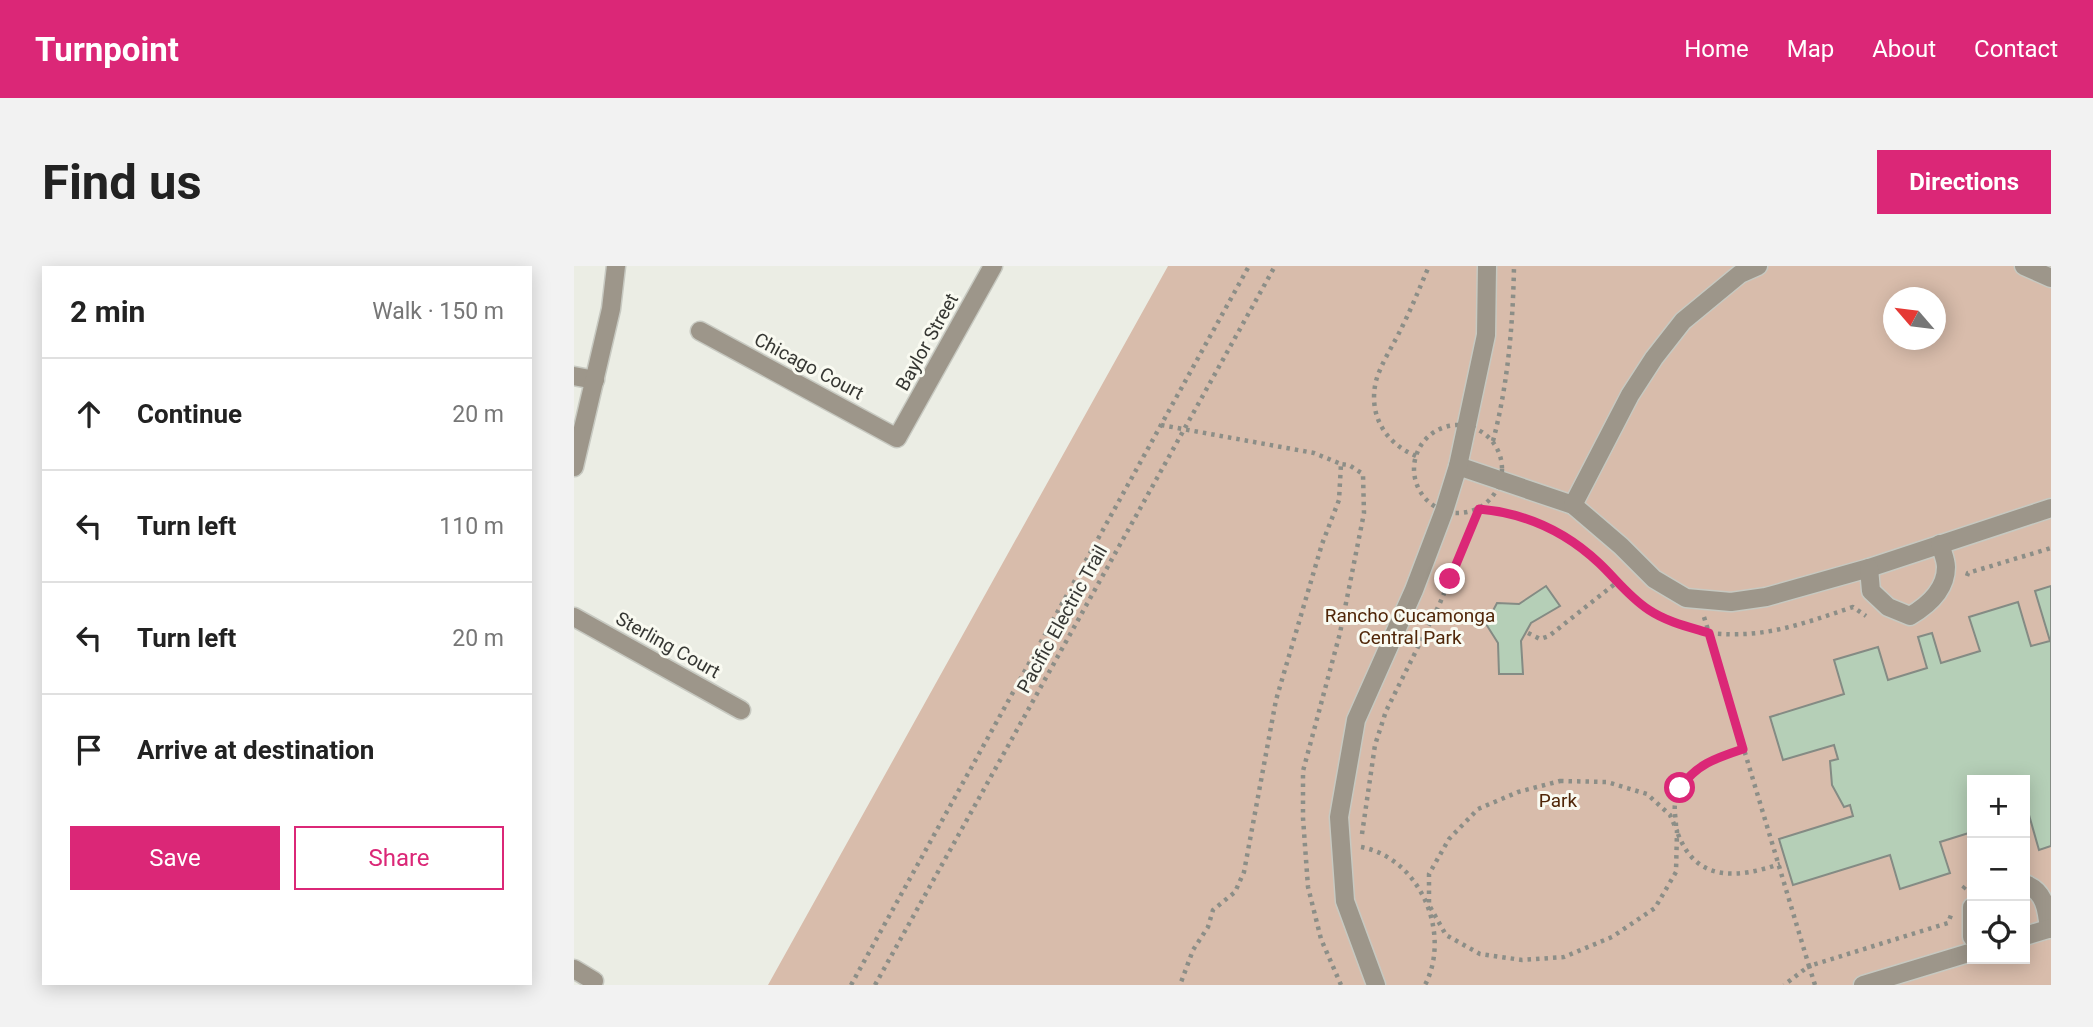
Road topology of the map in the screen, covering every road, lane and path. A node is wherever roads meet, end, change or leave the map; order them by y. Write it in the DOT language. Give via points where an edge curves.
graph roads {
  1 [pos="616,266"];
  2 [pos="993,266"];
  3 [pos="1249,266"];
  4 [pos="1275,266"];
  5 [pos="1429,266"];
  6 [pos="1487,266"];
  7 [pos="1514,266"];
  8 [pos="1758,266"];
  9 [pos="2024,266"];
  10 [pos="2051,278"];
  11 [pos="700,331"];
  12 [pos="574,376"];
  13 [pos="595,380"];
  14 [pos="1161,425"];
  15 [pos="1455,425"];
  16 [pos="1184,429"];
  17 [pos="1486,434"];
  18 [pos="897,438"];
  19 [pos="1493,441"];
  20 [pos="1416,456"];
  21 [pos="1341,464"];
  22 [pos="1458,466"];
  23 [pos="574,467"];
  24 [pos="1503,467"];
  25 [pos="1494,495"];
  26 [pos="1432,505"];
  27 [pos="1573,505"];
  28 [pos="2051,508"];
  29 [pos="1479,509"];
  30 [pos="1459,513"];
  31 [pos="1940,544"];
  32 [pos="1870,568"];
  33 [pos="1616,583"];
  34 [pos="574,617"];
  35 [pos="1528,633"];
  36 [pos="741,710"];
  37 [pos="1743,749"];
  38 [pos="1676,831"];
  39 [pos="1360,847"];
  40 [pos="1360,856"];
  41 [pos="1780,864"];
  42 [pos="1967,884"];
  43 [pos="2030,886"];
  44 [pos="1956,896"];
  45 [pos="1429,905"];
  46 [pos="1954,905"];
  47 [pos="2050,928"];
  48 [pos="2030,934"];
  49 [pos="1967,954"];
  50 [pos="1809,966"];
  51 [pos="574,969"];
  52 [pos="594,981"];
  53 [pos="851,985"];
  54 [pos="875,985"];
  55 [pos="1180,985"];
  56 [pos="1341,985"];
  57 [pos="1376,985"];
  58 [pos="1425,985"];
  59 [pos="1784,985"];
  60 [pos="1815,985"];
  61 [pos="1863,985"];
  1 -- 13 [label="street"];
  2 -- 18 [label="street, Baylor Street"];
  3 -- 14 [label="path, Pacific Electric Trail"];
  4 -- 16 [label="path, Pacific Electric Trail"];
  5 -- 20 [label="path" via="1377,379 1374,395 1382,429"];
  6 -- 22 [label="street" via="1486,335"];
  7 -- 19 [label="path" via="1511,332"];
  8 -- 27 [label="street" via="1740,274 1683,321 1654,358"];
  9 -- 10 [label="street"];
  11 -- 18 [label="street, Chicago Court"];
  12 -- 13 [label="street"];
  13 -- 23 [label="street"];
  14 -- 16 [label="path"];
  14 -- 53 [label="path, Pacific Electric Trail"];
  15 -- 20 [label="path" via="1430,434"];
  16 -- 21 [label="path" via="1314,453"];
  16 -- 54 [label="path, Pacific Electric Trail"];
  17 -- 19 [label="path"];
  19 -- 24 [label="path"];
  20 -- 26 [label="path" via="1416,483"];
  21 -- 55 [label="path" via="1339,500 1276,700 1244,872 1235,892 1213,910"];
  21 -- 56 [label="path" via="1363,474 1364,513 1340,632 1303,771 1303,818 1308,887 1321,939"];
  22 -- 27 [label="street"];
  22 -- 57 [label="street" via="1414,590 1356,720 1339,817 1345,901"];
  25 -- 29 [label="path"];
  27 -- 32 [label="street" via="1654,579 1686,598 1731,602 1766,597"];
  28 -- 31 [label="street"];
  29 -- 30 [label="path"];
  29 -- 33 [label="path" via="1551,528 1600,564"];
  29 -- 39 [label="path" via="1440,603 1386,711 1375,745"];
  31 -- 32 [label="street"];
  31 -- 32 [label="street" via="1946,567 1942,584 1928,606 1910,616 1888,607 1871,591"];
  33 -- 35 [label="path" via="1549,636 1540,639"];
  33 -- 37 [label="path" via="1651,611 1709,633"];
  34 -- 36 [label="street, Sterling Court"];
  37 -- 38 [label="path" via="1708,761 1690,774 1675,804"];
  37 -- 41 [label="path"];
  38 -- 41 [label="path" via="1703,868 1739,875"];
  38 -- 45 [label="path" via="1670,815 1647,794 1608,782 1560,781 1518,792 1478,809 1450,839 1429,874"];
  38 -- 45 [label="path" via="1676,872 1655,908 1612,937 1564,957 1522,960 1479,954 1446,935"];
  39 -- 40 [label="path"];
  39 -- 45 [label="path" via="1399,865"];
  41 -- 50 [label="path"];
  42 -- 44 [label="path"];
  43 -- 47 [label="street" via="2046,903"];
  45 -- 58 [label="path" via="1436,951"];
  46 -- 50 [label="path" via="1948,923"];
  47 -- 48 [label="street"];
  49 -- 61 [label="street"];
  50 -- 59 [label="path"];
  50 -- 60 [label="path"];
  51 -- 52 [label="street"];
}
